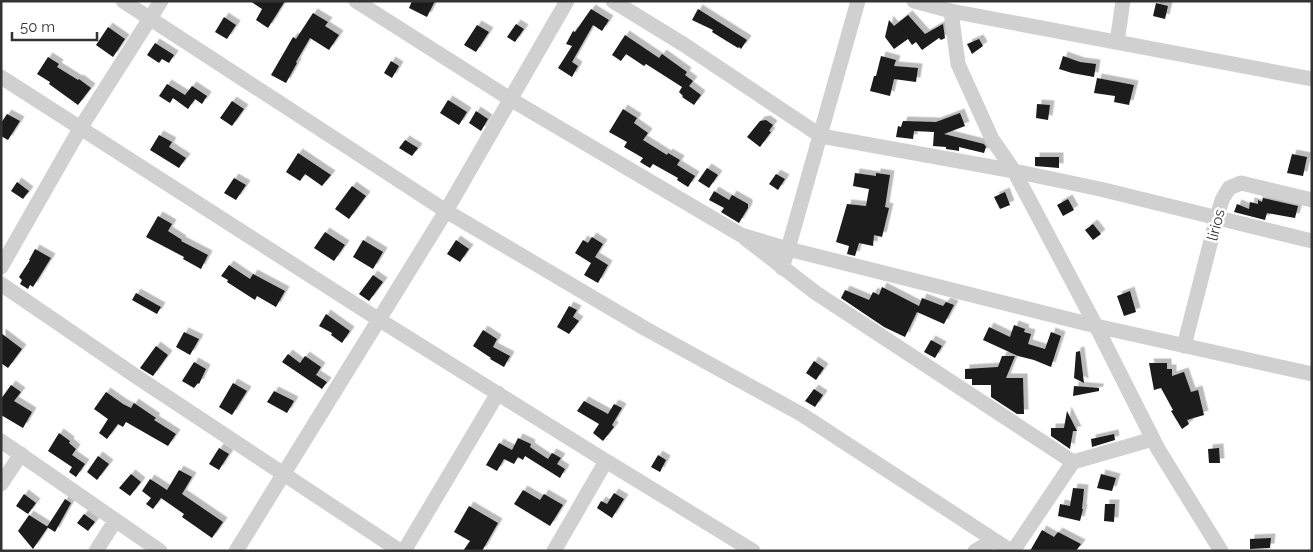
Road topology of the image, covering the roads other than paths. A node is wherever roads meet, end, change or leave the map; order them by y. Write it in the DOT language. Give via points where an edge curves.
graph roads {
  1 [pos="123,1"];
  2 [pos="161,1"];
  3 [pos="356,1"];
  4 [pos="568,1"];
  5 [pos="613,1"];
  6 [pos="858,1"];
  7 [pos="914,1"];
  8 [pos="1123,1"];
  9 [pos="961,9"];
  10 [pos="150,18"];
  11 [pos="1117,42"];
  12 [pos="1,77"];
  13 [pos="1312,79"];
  14 [pos="510,98"];
  15 [pos="81,127"];
  16 [pos="820,136"];
  17 [pos="1014,171"];
  18 [pos="1312,200"];
  19 [pos="446,211"];
  20 [pos="1217,217"];
  21 [pos="741,235"];
  22 [pos="1312,241"];
  23 [pos="788,249"];
  24 [pos="1,267"];
  25 [pos="782,268"];
  26 [pos="1,284"];
  27 [pos="378,319"];
  28 [pos="1096,326"];
  29 [pos="1184,346"];
  30 [pos="1312,374"];
  31 [pos="498,393"];
  32 [pos="1153,439"];
  33 [pos="1,441"];
  34 [pos="22,454"];
  35 [pos="606,461"];
  36 [pos="1073,462"];
  37 [pos="284,475"];
  38 [pos="1,484"];
  39 [pos="116,521"];
  40 [pos="730,537"];
  41 [pos="994,540"];
  42 [pos="96,551"];
  43 [pos="160,551"];
  44 [pos="236,551"];
  45 [pos="400,551"];
  46 [pos="404,551"];
  47 [pos="554,551"];
  48 [pos="722,551"];
  49 [pos="753,551"];
  50 [pos="975,551"];
  51 [pos="1012,551"];
  52 [pos="1221,551"];
  1 -- 10 [label="street"];
  2 -- 10 [label="street"];
  3 -- 14 [label="street"];
  4 -- 14 [label="street"];
  5 -- 16 [label="street"];
  6 -- 16 [label="street"];
  7 -- 9 [label="street"];
  8 -- 11 [label="street"];
  9 -- 11 [label="street"];
  9 -- 17 [label="street" via="956,53 963,77 992,140"];
  10 -- 15 [label="street"];
  10 -- 19 [label="street"];
  11 -- 13 [label="street"];
  12 -- 15 [label="street"];
  14 -- 19 [label="street"];
  14 -- 21 [label="street"];
  15 -- 24 [label="street"];
  15 -- 27 [label="street"];
  16 -- 17 [label="street"];
  16 -- 23 [label="street"];
  17 -- 20 [label="street"];
  17 -- 28 [label="street"];
  18 -- 20 [label="street, lirios" via="1241,183 1229,188"];
  19 -- 27 [label="street"];
  19 -- 41 [label="street" via="646,329 801,414"];
  20 -- 22 [label="street"];
  20 -- 29 [label="street, lirios"];
  21 -- 23 [label="street"];
  21 -- 25 [label="street"];
  23 -- 25 [label="street"];
  23 -- 28 [label="street"];
  25 -- 36 [label="street"];
  26 -- 37 [label="street"];
  27 -- 31 [label="street"];
  27 -- 37 [label="street"];
  28 -- 29 [label="street"];
  28 -- 32 [label="street"];
  29 -- 30 [label="street"];
  31 -- 35 [label="street"];
  31 -- 46 [label="street"];
  32 -- 36 [label="street"];
  32 -- 52 [label="street"];
  33 -- 34 [label="street"];
  34 -- 38 [label="street"];
  34 -- 39 [label="street"];
  35 -- 40 [label="street"];
  35 -- 47 [label="street"];
  36 -- 51 [label="street"];
  37 -- 44 [label="street"];
  37 -- 45 [label="street"];
  39 -- 42 [label="street"];
  39 -- 43 [label="street"];
  40 -- 48 [label="street"];
  40 -- 49 [label="street"];
  41 -- 50 [label="street"];
  41 -- 51 [label="street"];
}
